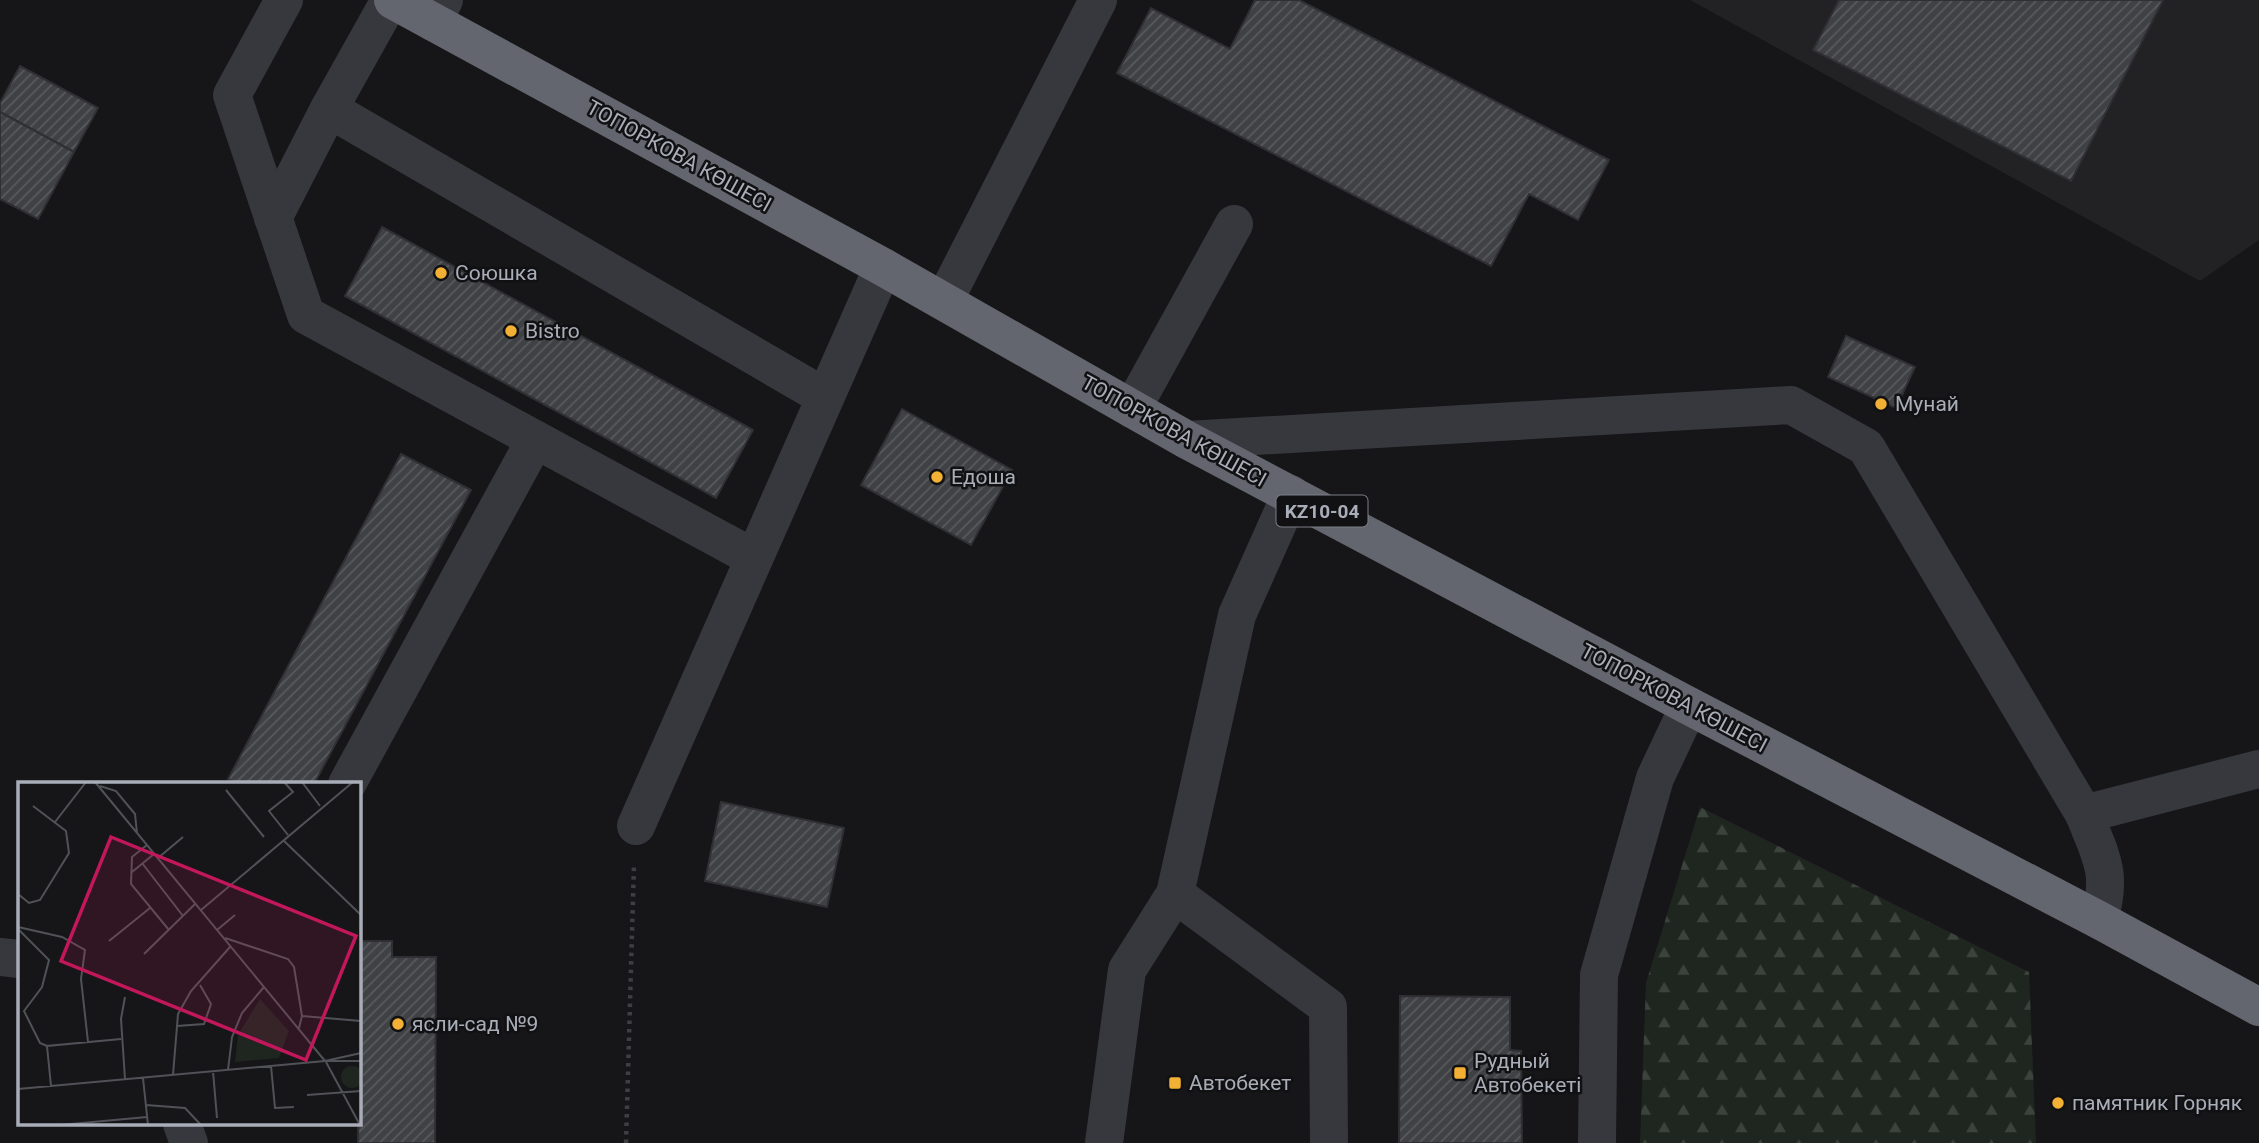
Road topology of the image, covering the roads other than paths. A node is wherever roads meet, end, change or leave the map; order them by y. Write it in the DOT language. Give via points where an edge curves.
graph roads {
  1 [pos="284,0"];
  2 [pos="391,0"];
  3 [pos="1098,0"];
  4 [pos="438,11"];
  5 [pos="329,109"];
  6 [pos="273,218"];
  7 [pos="1234,224"];
  8 [pos="883,267"];
  9 [pos="944,301"];
  10 [pos="825,397"];
  11 [pos="1132,409"];
  12 [pos="535,440"];
  13 [pos="1187,440"];
  14 [pos="1291,494"];
  15 [pos="754,558"];
  16 [pos="1689,706"];
  17 [pos="2259,769"];
  18 [pos="348,782"];
  19 [pos="2084,814"];
  20 [pos="636,826"];
  21 [pos="1175,894"];
  22 [pos="2099,919"];
  23 [pos="0,957"];
  24 [pos="18,959"];
  25 [pos="2259,1007"];
  26 [pos="183,1126"];
  27 [pos="189,1143"];
  28 [pos="1104,1143"];
  29 [pos="1329,1143"];
  30 [pos="1597,1143"];
  1 -- 6 [label="lane" via="232,95"];
  2 -- 4 [label="highway, ТОПОРКОВА КӨШЕСІ / KZ10-04"];
  2 -- 5 [label="lane"];
  3 -- 9 [label="lane"];
  4 -- 8 [label="highway, ТОПОРКОВА КӨШЕСІ / KZ10-04"];
  5 -- 6 [label="lane"];
  5 -- 10 [label="lane"];
  6 -- 12 [label="lane" via="306,315"];
  7 -- 11 [label="lane"];
  8 -- 9 [label="highway, ТОПОРКОВА КӨШЕСІ / KZ10-04"];
  8 -- 10 [label="lane"];
  9 -- 11 [label="highway, ТОПОРКОВА КӨШЕСІ / KZ10-04"];
  10 -- 15 [label="lane"];
  11 -- 13 [label="highway, ТОПОРКОВА КӨШЕСІ / KZ10-04"];
  12 -- 15 [label="lane"];
  12 -- 18 [label="lane"];
  13 -- 14 [label="highway, ТОПОРКОВА КӨШЕСІ / KZ10-04"];
  13 -- 19 [label="lane" via="1791,405 1866,447"];
  14 -- 16 [label="highway, ТОПОРКОВА КӨШЕСІ / KZ10-04"];
  14 -- 21 [label="lane" via="1237,615"];
  15 -- 20 [label="lane"];
  16 -- 22 [label="highway, ТОПОРКОВА КӨШЕСІ / KZ10-04"];
  16 -- 30 [label="lane" via="1655,778 1599,975"];
  17 -- 19 [label="lane"];
  19 -- 22 [label="lane" via="2105,865 2105,897"];
  21 -- 28 [label="lane" via="1127,970"];
  21 -- 29 [label="lane" via="1328,1007"];
  22 -- 25 [label="highway, ТОПОРКОВА КӨШЕСІ / KZ10-04"];
  23 -- 24 [label="lane"];
  26 -- 27 [label="lane"];
}
